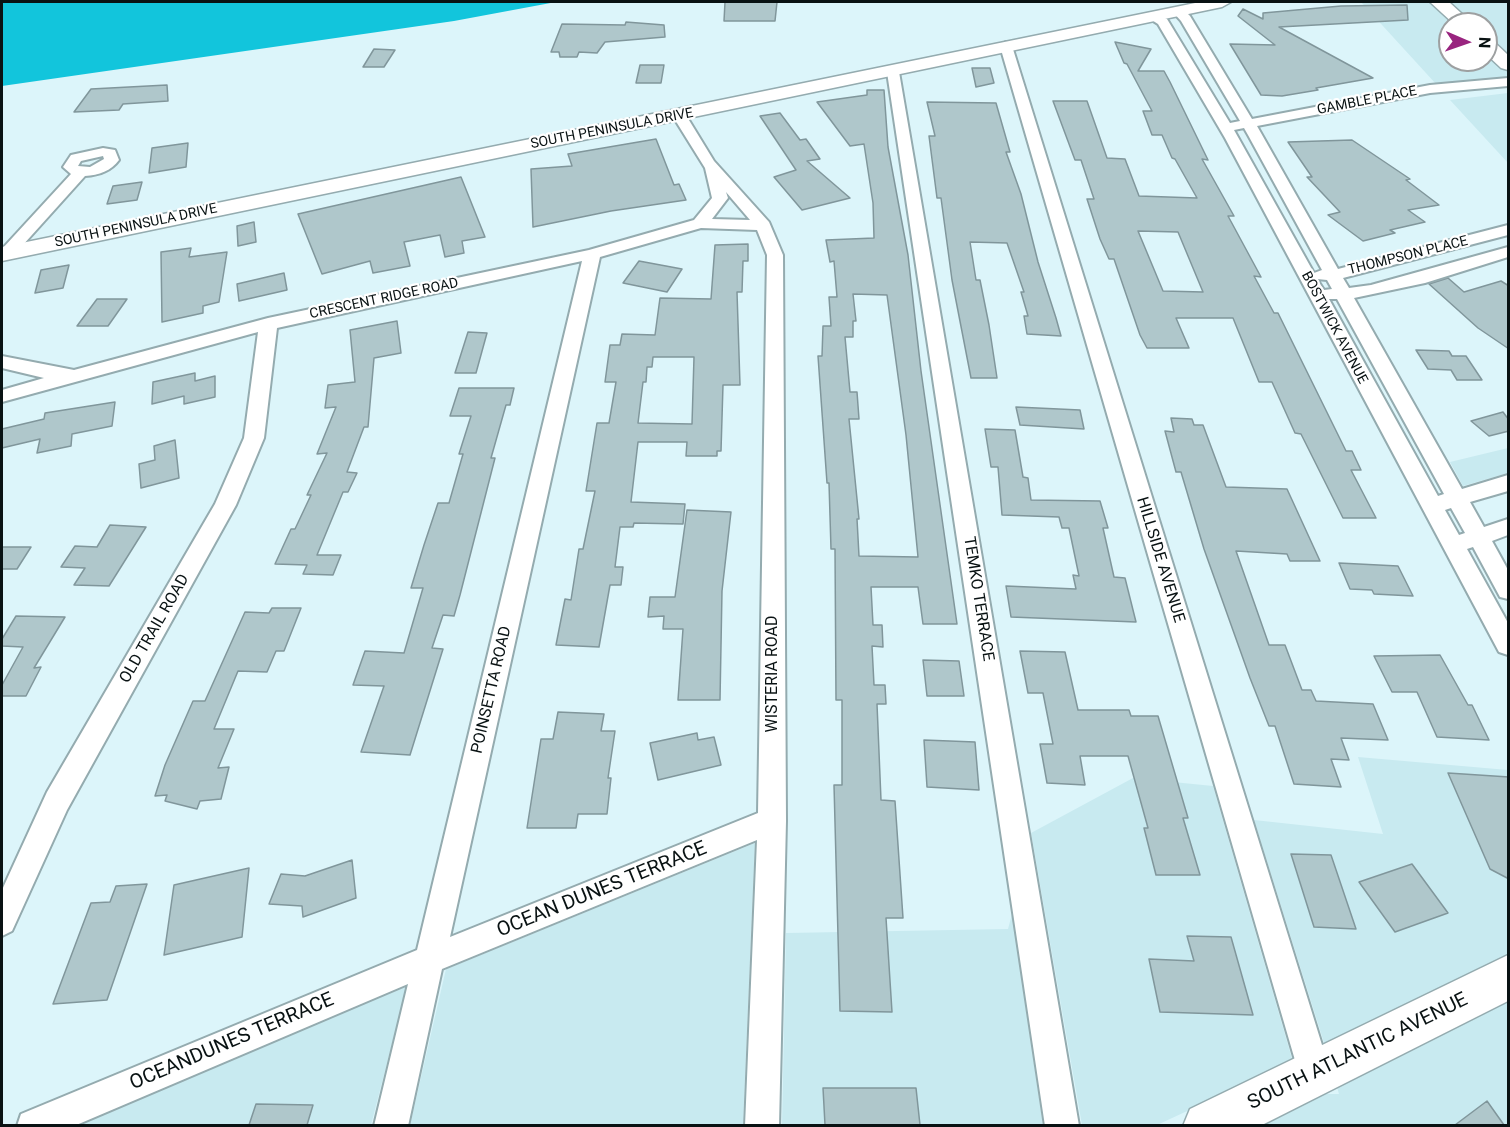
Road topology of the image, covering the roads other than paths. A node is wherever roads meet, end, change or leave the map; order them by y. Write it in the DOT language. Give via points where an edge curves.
graph roads {
  1 [pos="1222,2"];
  2 [pos="1439,2"];
  3 [pos="1178,11"];
  4 [pos="1450,12"];
  5 [pos="1153,17"];
  6 [pos="1006,46"];
  7 [pos="893,72"];
  8 [pos="1509,82"];
  9 [pos="1509,90"];
  10 [pos="1377,99"];
  11 [pos="1393,108"];
  12 [pos="679,115"];
  13 [pos="1251,130"];
  14 [pos="1229,133"];
  15 [pos="708,163"];
  16 [pos="81,172"];
  17 [pos="700,223"];
  18 [pos="763,225"];
  19 [pos="1509,230"];
  20 [pos="1485,236"];
  21 [pos="1509,252"];
  22 [pos="4,254"];
  23 [pos="592,254"];
  24 [pos="1333,275"];
  25 [pos="1306,276"];
  26 [pos="1316,294"];
  27 [pos="1344,294"];
  28 [pos="268,324"];
  29 [pos="2,362"];
  30 [pos="84,376"];
  31 [pos="2,396"];
  32 [pos="1509,483"];
  33 [pos="1458,498"];
  34 [pos="1431,506"];
  35 [pos="1509,527"];
  36 [pos="1478,537"];
  37 [pos="1453,545"];
  38 [pos="1509,590"];
  39 [pos="1509,645"];
  40 [pos="772,821"];
  41 [pos="2,921"];
  42 [pos="431,959"];
  43 [pos="1509,977"];
  44 [pos="1314,1074"];
  45 [pos="33,1125"];
  46 [pos="390,1125"];
  47 [pos="762,1125"];
  48 [pos="1062,1125"];
  49 [pos="1207,1125"];
  1 -- 3 [label="main road, SOUTH PENINSULA DRIVE"];
  2 -- 4 [label="main road"];
  3 -- 5 [label="main road, SOUTH PENINSULA DRIVE"];
  3 -- 13 [label="street, BOSTWICK AVENUE"];
  5 -- 6 [label="main road, SOUTH PENINSULA DRIVE"];
  5 -- 14 [label="street, BOSTWICK AVENUE" via="1163,22"];
  6 -- 7 [label="main road, SOUTH PENINSULA DRIVE"];
  6 -- 44 [label="street, HILLSIDE AVENUE"];
  7 -- 12 [label="main road, SOUTH PENINSULA DRIVE"];
  7 -- 48 [label="street, TEMKO TERRACE"];
  8 -- 10 [label="street, GAMBLE PLACE" via="1430,89"];
  9 -- 11 [label="street, GAMBLE PLACE" via="1446,96"];
  10 -- 11 [label="street"];
  10 -- 13 [label="street, GAMBLE PLACE"];
  11 -- 13 [label="street, GAMBLE PLACE"];
  12 -- 15 [label="street"];
  12 -- 22 [label="main road, SOUTH PENINSULA DRIVE"];
  13 -- 14 [label="street, GAMBLE PLACE"];
  13 -- 24 [label="street, BOSTWICK AVENUE"];
  14 -- 25 [label="street, BOSTWICK AVENUE"];
  15 -- 17 [label="street" via="720,198"];
  15 -- 18 [label="street, WISTERIA ROAD"];
  16 -- 22 [label="street"];
  17 -- 18 [label="street, CRESCENT RIDGE ROAD"];
  17 -- 23 [label="street, CRESCENT RIDGE ROAD"];
  18 -- 40 [label="street, WISTERIA ROAD" via="775,255"];
  19 -- 20 [label="street, THOMPSON PLACE"];
  20 -- 21 [label="street"];
  20 -- 24 [label="street, THOMPSON PLACE"];
  21 -- 27 [label="street, THOMPSON PLACE"];
  23 -- 28 [label="street, CRESCENT RIDGE ROAD"];
  23 -- 42 [label="street, POINSETTA ROAD"];
  24 -- 25 [label="street, THOMPSON PLACE"];
  24 -- 27 [label="street, BOSTWICK AVENUE"];
  25 -- 26 [label="street, BOSTWICK AVENUE"];
  26 -- 27 [label="street, THOMPSON PLACE"];
  26 -- 34 [label="street, BOSTWICK AVENUE"];
  27 -- 33 [label="street, BOSTWICK AVENUE"];
  28 -- 30 [label="street, CRESCENT RIDGE ROAD"];
  28 -- 41 [label="street, OLD TRAIL ROAD" via="254,438 225,505 57,801"];
  29 -- 30 [label="street"];
  30 -- 31 [label="street, CRESCENT RIDGE ROAD"];
  32 -- 33 [label="street"];
  33 -- 34 [label="street"];
  33 -- 36 [label="street, BOSTWICK AVENUE"];
  34 -- 37 [label="street, BOSTWICK AVENUE"];
  35 -- 36 [label="street"];
  36 -- 37 [label="street"];
  36 -- 38 [label="street, BOSTWICK AVENUE"];
  37 -- 39 [label="street, BOSTWICK AVENUE"];
  40 -- 42 [label="street, OCEAN DUNES TERRACE"];
  40 -- 47 [label="street, WISTERIA ROAD"];
  42 -- 45 [label="street, OCEANDUNES TERRACE"];
  42 -- 46 [label="street, POINSETTA ROAD"];
  43 -- 44 [label="main road, SOUTH ATLANTIC AVENUE"];
  44 -- 49 [label="main road, SOUTH ATLANTIC AVENUE"];
}
